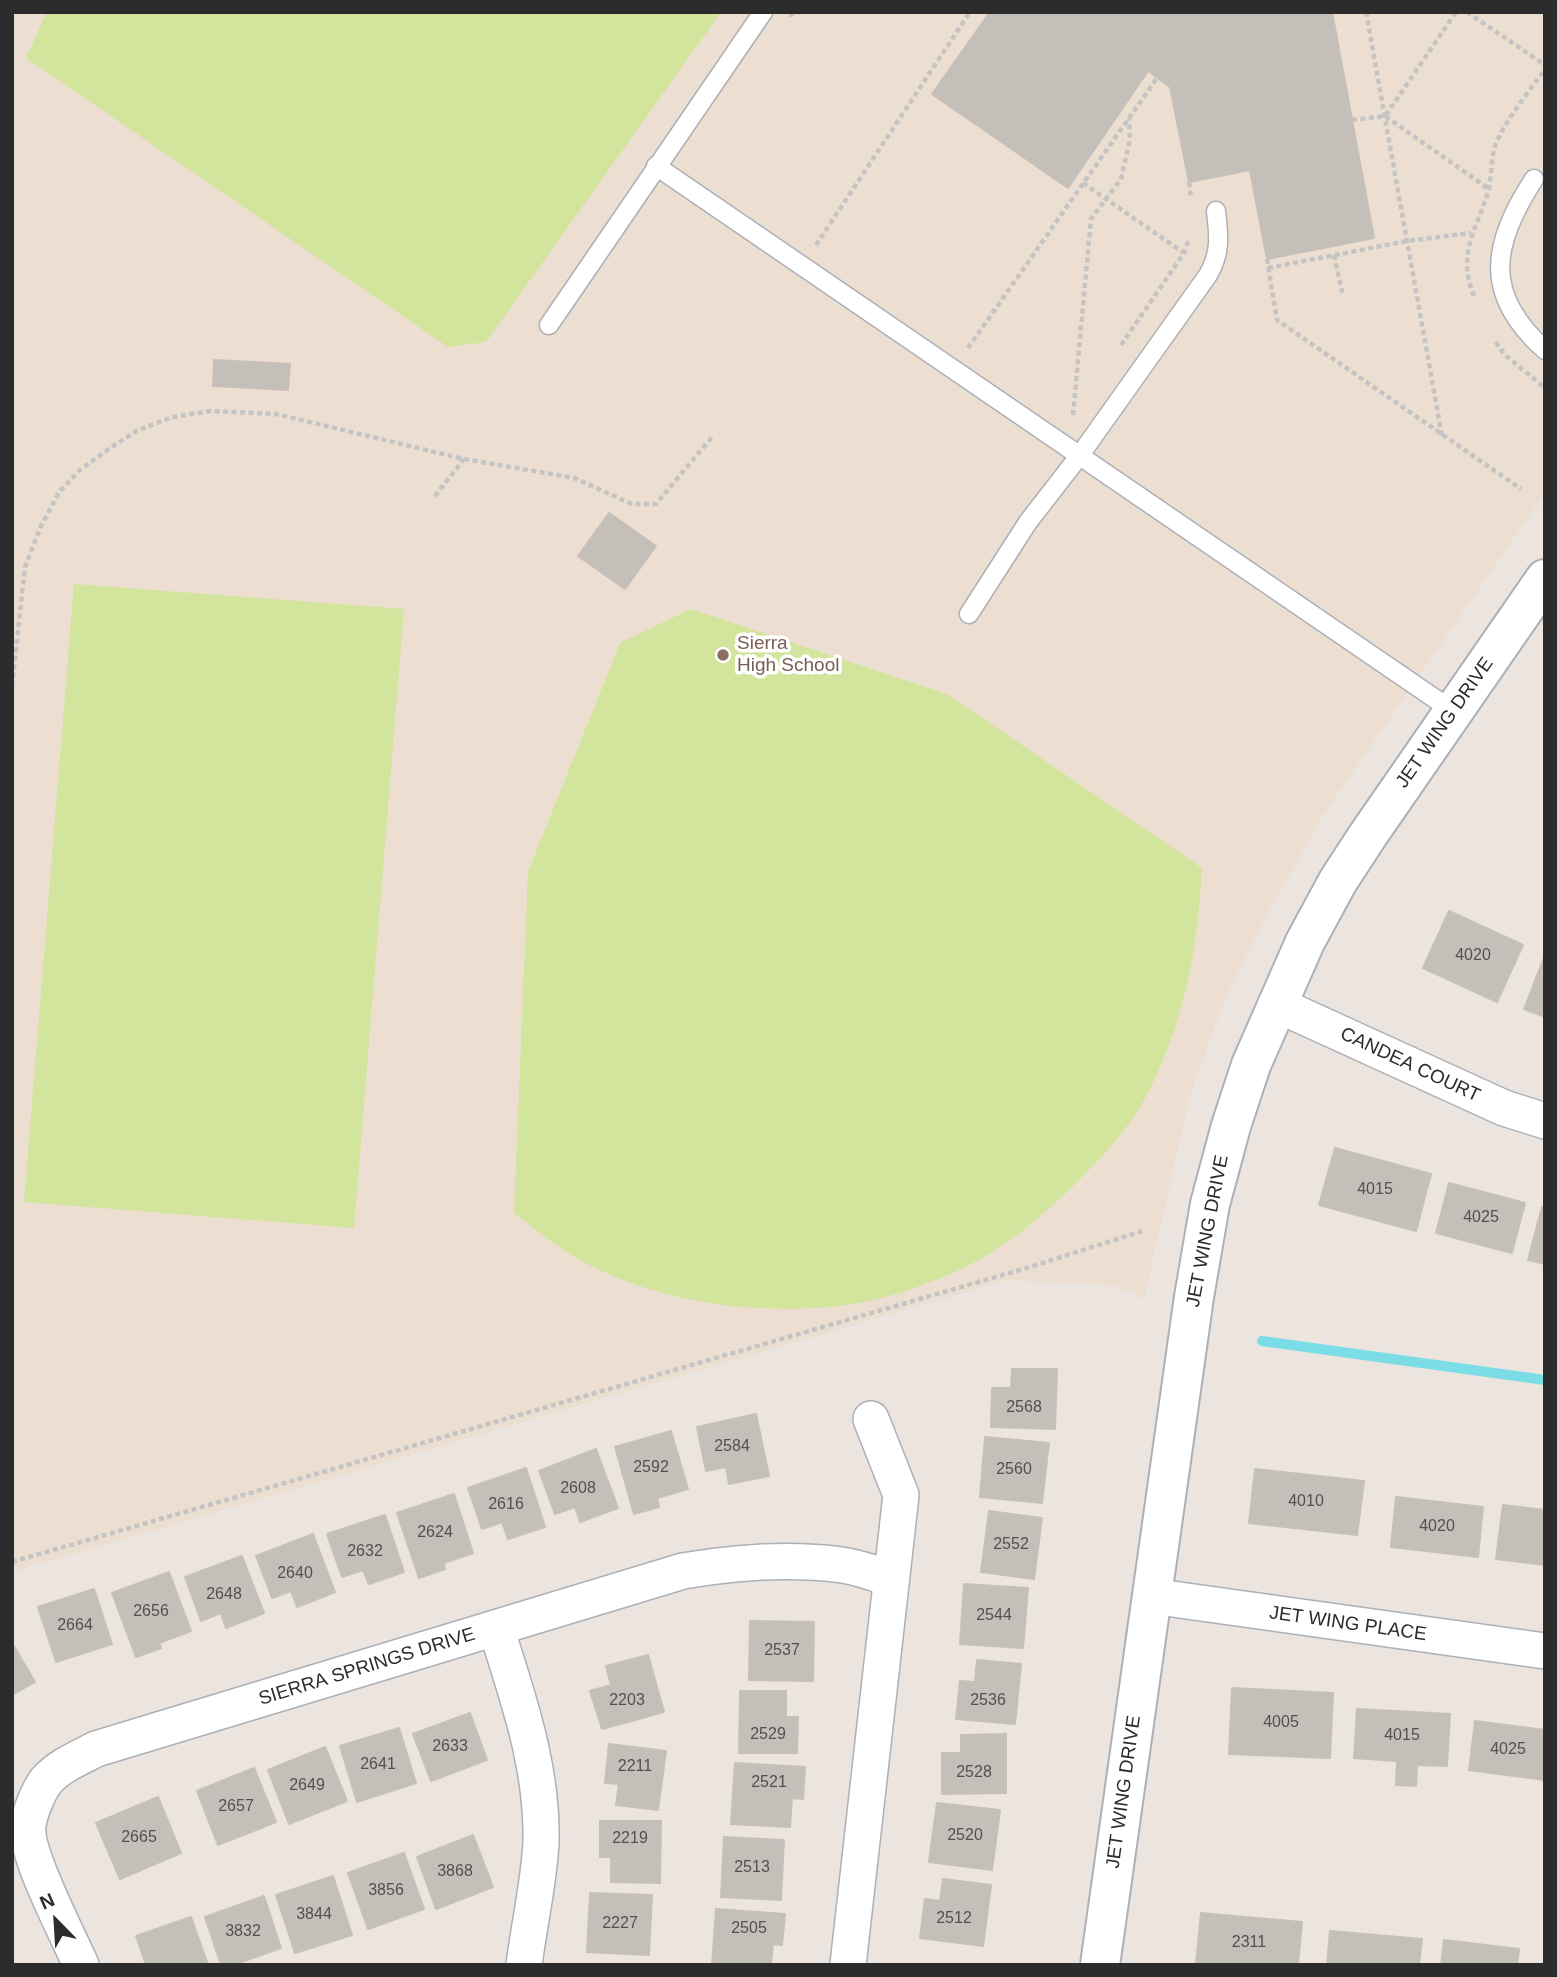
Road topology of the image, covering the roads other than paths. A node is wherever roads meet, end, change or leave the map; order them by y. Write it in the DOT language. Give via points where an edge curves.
graph roads {
  1 [pos="764,12"];
  2 [pos="656,166"];
  3 [pos="1534,179"];
  4 [pos="1216,211"];
  5 [pos="549,325"];
  6 [pos="1545,350"];
  7 [pos="1080,455"];
  8 [pos="1545,579"];
  9 [pos="969,614"];
  10 [pos="1453,710"];
  11 [pos="1276,1004"];
  12 [pos="1545,1121"];
  13 [pos="871,1419"];
  14 [pos="890,1578"];
  15 [pos="1151,1596"];
  16 [pos="496,1628"];
  17 [pos="1545,1651"];
  18 [pos="80,1965"];
  19 [pos="524,1965"];
  20 [pos="848,1965"];
  21 [pos="1100,1965"];
  1 -- 2 [label="lane"];
  2 -- 5 [label="lane"];
  2 -- 7 [label="lane"];
  3 -- 6 [label="lane" via="1505,233 1500,275 1516,320"];
  4 -- 7 [label="lane" via="1220,245 1216,261"];
  7 -- 9 [label="lane" via="1028,523"];
  7 -- 10 [label="lane"];
  8 -- 10 [label="main road, JET WING DRIVE"];
  10 -- 11 [label="main road, JET WING DRIVE" via="1338,881"];
  11 -- 12 [label="street, CANDEA COURT" via="1504,1108"];
  11 -- 15 [label="main road, JET WING DRIVE" via="1239,1102 1210,1204"];
  13 -- 14 [label="street" via="901,1495"];
  14 -- 16 [label="street, SIERRA SPRINGS DRIVE" via="836,1564 754,1561 719,1565 683,1571"];
  14 -- 20 [label="street"];
  15 -- 17 [label="street, JET WING PLACE"];
  15 -- 21 [label="main road, JET WING DRIVE"];
  16 -- 18 [label="street, SIERRA SPRINGS DRIVE" via="96,1749 68,1763 46,1781 27,1827 32,1855"];
  16 -- 19 [label="street" via="528,1733 540,1808 541,1844"];
}
